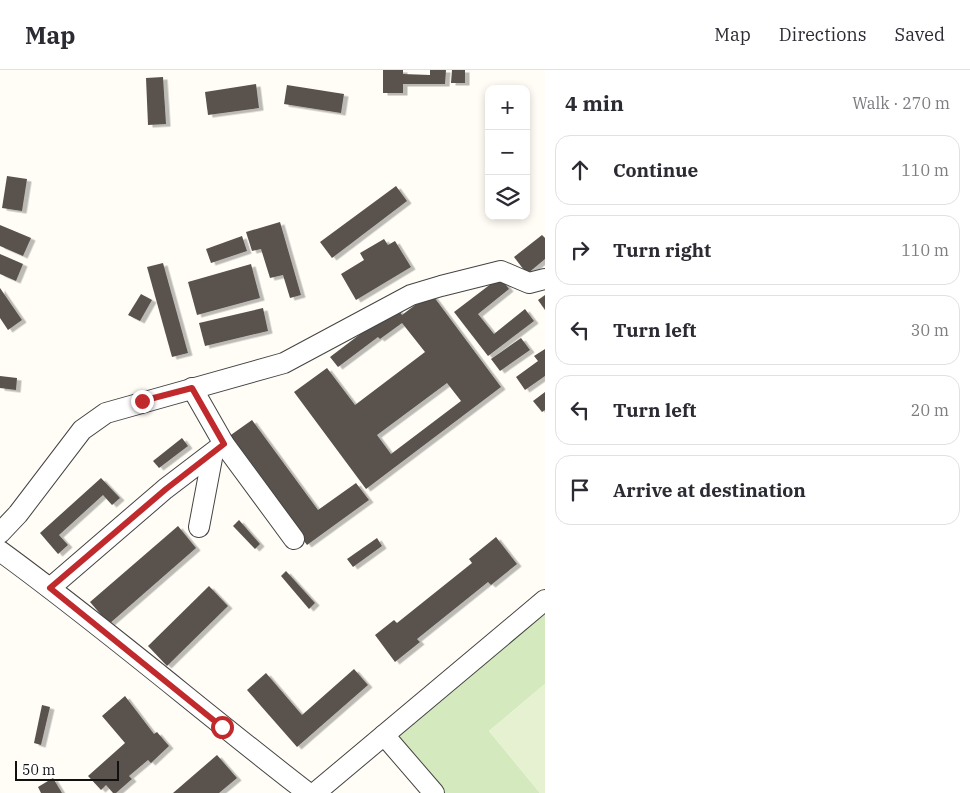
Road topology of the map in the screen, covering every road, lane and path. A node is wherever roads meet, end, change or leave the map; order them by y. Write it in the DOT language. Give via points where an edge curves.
graph roads {
  1 [pos="545,279"];
  2 [pos="192,388"];
  3 [pos="218,448"];
  4 [pos="199,527"];
  5 [pos="0,533"];
  6 [pos="294,539"];
  7 [pos="0,551"];
  8 [pos="50,588"];
  9 [pos="545,600"];
  10 [pos="384,735"];
  11 [pos="308,793"];
  12 [pos="315,793"];
  13 [pos="434,793"];
  1 -- 2 [label="street" via="529,283 501,271 411,295 284,363"];
  2 -- 3 [label="street"];
  2 -- 5 [label="street" via="106,413 82,430"];
  3 -- 4 [label="street"];
  3 -- 6 [label="street"];
  3 -- 8 [label="street"];
  7 -- 8 [label="street"];
  8 -- 11 [label="street"];
  9 -- 10 [label="street"];
  10 -- 12 [label="street"];
  10 -- 13 [label="street"];
}
